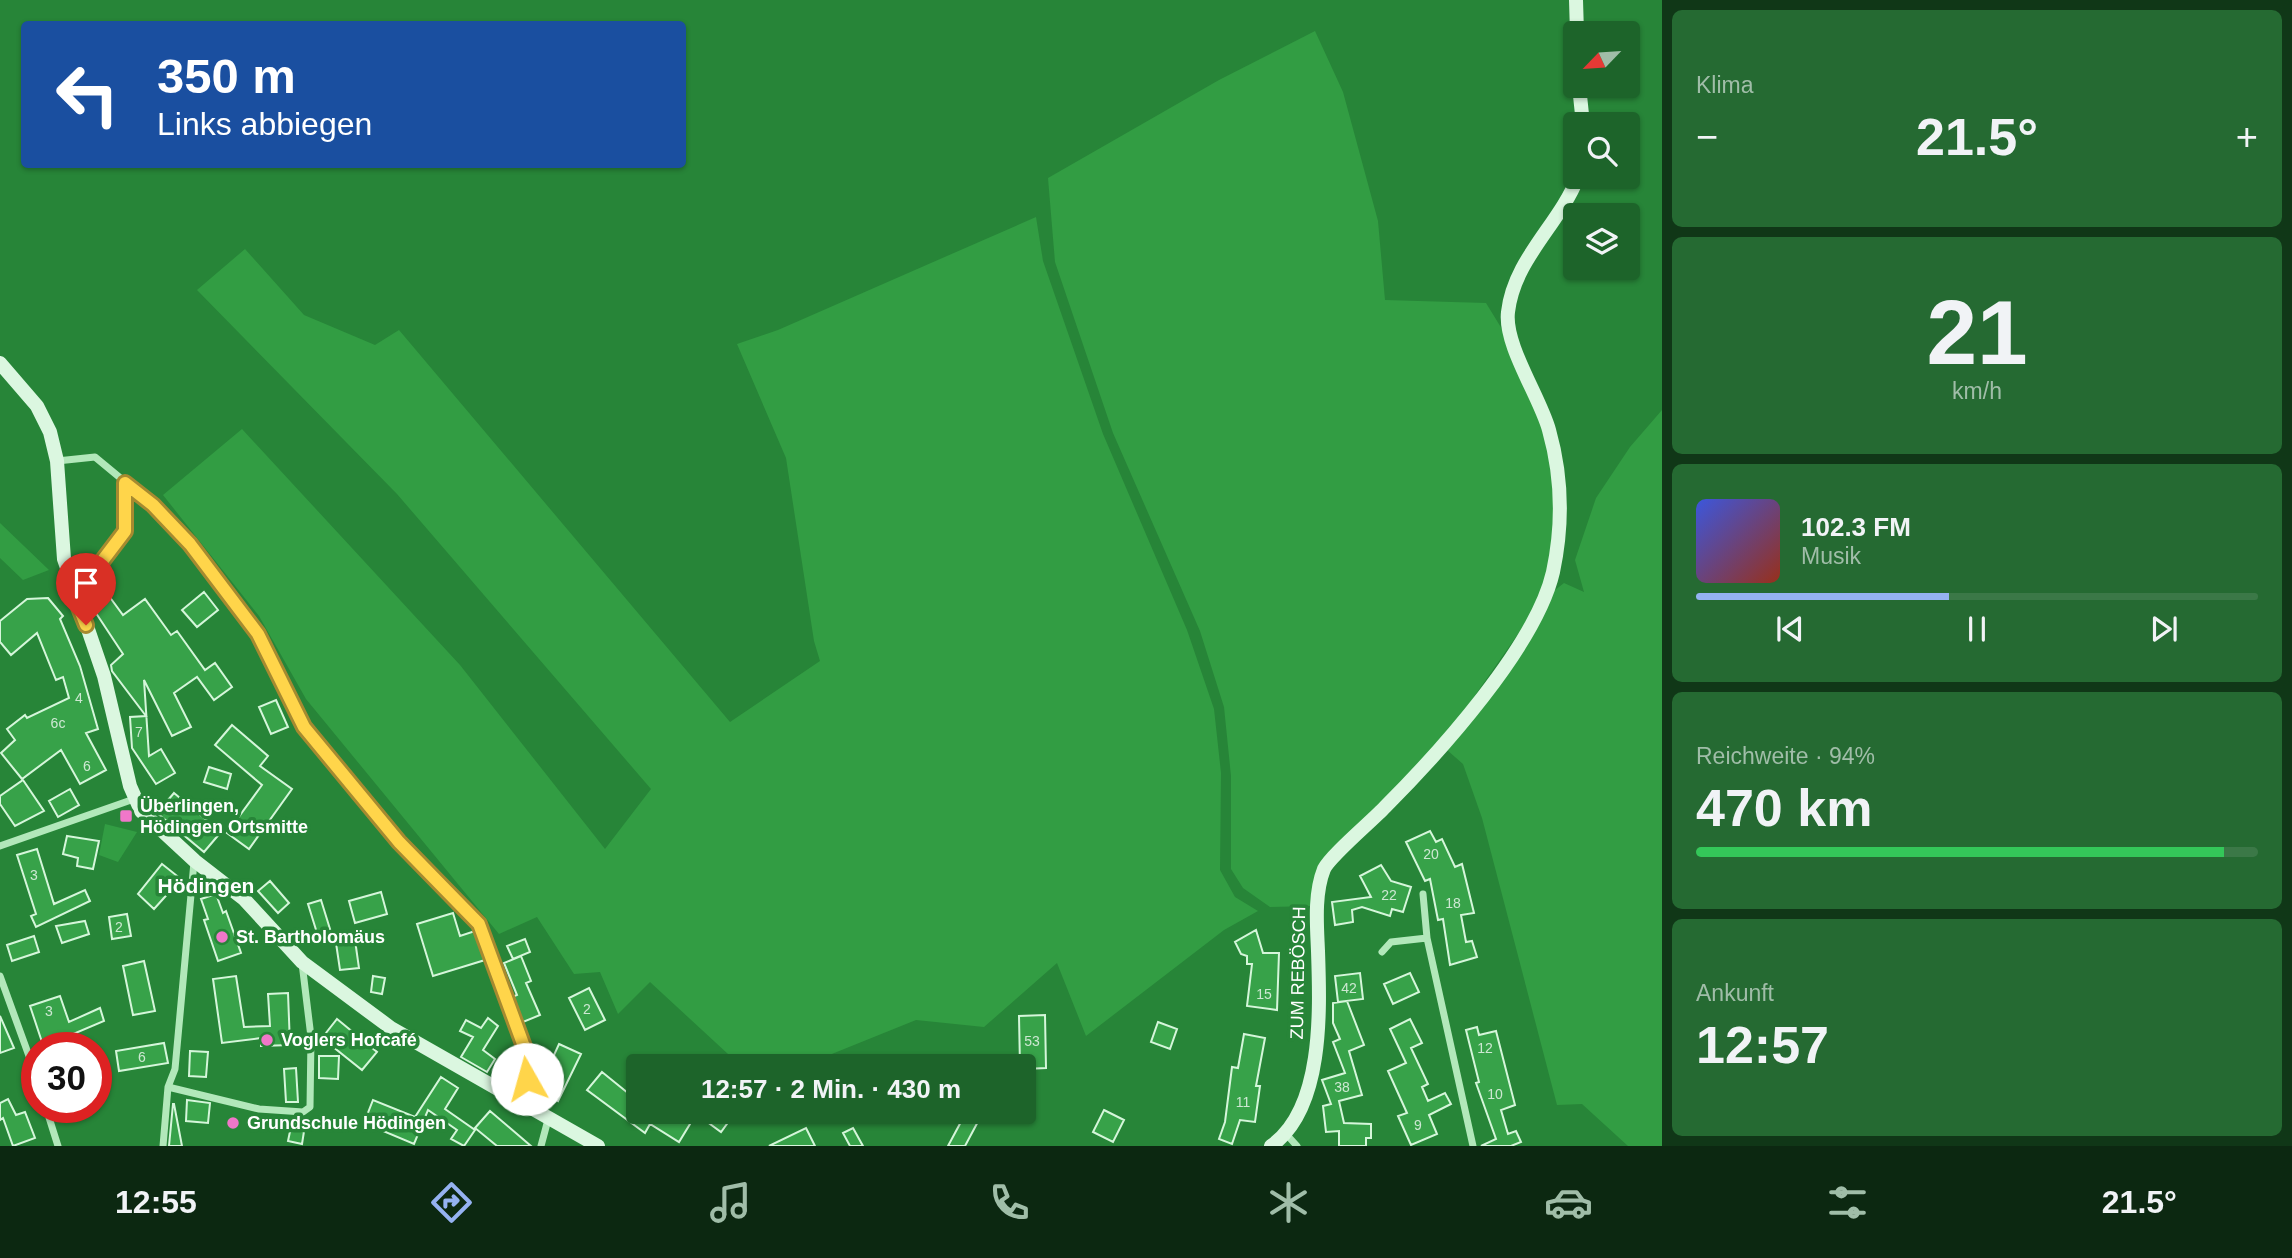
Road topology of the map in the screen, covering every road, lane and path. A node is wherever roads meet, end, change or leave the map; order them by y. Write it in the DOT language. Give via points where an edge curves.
graph roads {
  1 [pos="1576,0"];
  2 [pos="1577,21"];
  3 [pos="1573,189"];
  4 [pos="0,363"];
  5 [pos="57,461"];
  6 [pos="125,483"];
  7 [pos="72,590"];
  8 [pos="134,799"];
  9 [pos="0,846"];
  10 [pos="195,861"];
  11 [pos="1423,894"];
  12 [pos="1427,938"];
  13 [pos="1382,952"];
  14 [pos="302,962"];
  15 [pos="0,976"];
  16 [pos="21,1034"];
  17 [pos="168,1087"];
  18 [pos="529,1105"];
  19 [pos="550,1116"];
  20 [pos="51,1123"];
  21 [pos="1292,1140"];
  22 [pos="58,1146"];
  23 [pos="163,1146"];
  24 [pos="541,1146"];
  25 [pos="598,1146"];
  26 [pos="1271,1146"];
  27 [pos="1473,1146"];
  1 -- 2 [label="street"];
  3 -- 21 [label="street, ZUM REBÖSCH" via="1521,266 1507,314 1517,354 1549,429 1559,484 1552,573 1518,647 1440,752 1324,868 1317,911 1316,1049"];
  4 -- 5 [label="street" via="37,406"];
  5 -- 6 [label="street" via="95,457"];
  5 -- 7 [label="street" via="64,559"];
  6 -- 7 [label="lane" via="125,531"];
  6 -- 18 [label="street" via="190,544 258,634 304,727 399,842 479,924 526,1052"];
  7 -- 8 [label="street" via="104,676"];
  8 -- 9 [label="street"];
  8 -- 10 [label="street"];
  10 -- 14 [label="street" via="244,899"];
  10 -- 17 [label="street" via="175,1069"];
  11 -- 12 [label="street"];
  12 -- 13 [label="street" via="1391,942"];
  12 -- 27 [label="street"];
  14 -- 17 [label="street" via="311,1037 310,1107 303,1112 259,1109"];
  14 -- 18 [label="street" via="391,1028"];
  15 -- 16 [label="street"];
  17 -- 23 [label="street"];
  18 -- 19 [label="street"];
  19 -- 24 [label="street"];
  19 -- 25 [label="street"];
  20 -- 22 [label="street"];
  21 -- 26 [label="street, ZUM REBÖSCH"];
}
